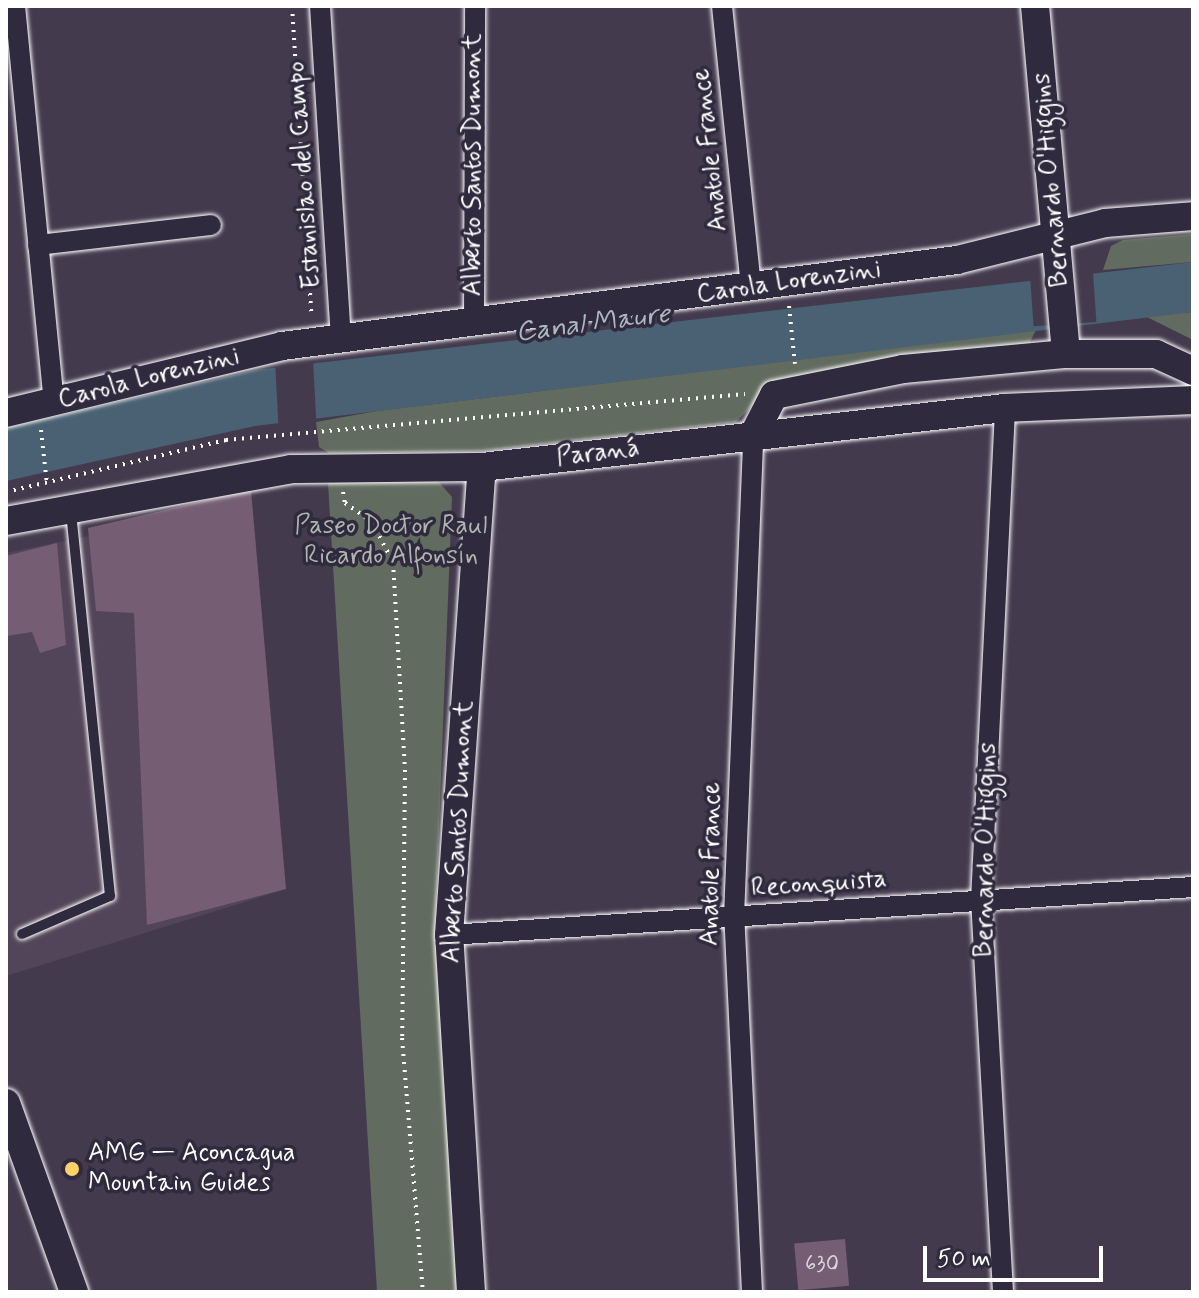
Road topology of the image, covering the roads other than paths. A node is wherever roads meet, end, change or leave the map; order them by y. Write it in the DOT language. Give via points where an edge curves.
graph roads {
  1 [pos="15,6"];
  2 [pos="320,6"];
  3 [pos="475,6"];
  4 [pos="722,6"];
  5 [pos="1035,6"];
  6 [pos="1193,216"];
  7 [pos="211,225"];
  8 [pos="1058,234"];
  9 [pos="38,245"];
  10 [pos="751,288"];
  11 [pos="474,324"];
  12 [pos="341,340"];
  13 [pos="1065,340"];
  14 [pos="1193,371"];
  15 [pos="1193,400"];
  16 [pos="1005,408"];
  17 [pos="47,411"];
  18 [pos="6,413"];
  19 [pos="753,436"];
  20 [pos="482,467"];
  21 [pos="71,506"];
  22 [pos="6,521"];
  23 [pos="1193,887"];
  24 [pos="981,901"];
  25 [pos="734,917"];
  26 [pos="22,934"];
  27 [pos="449,935"];
  28 [pos="6,1103"];
  29 [pos="74,1292"];
  30 [pos="471,1292"];
  31 [pos="752,1292"];
  32 [pos="1003,1292"];
  1 -- 9 [label="street"];
  2 -- 12 [label="street, Estanislao del Campo"];
  3 -- 11 [label="street, Alberto Santos Dumont"];
  4 -- 10 [label="street, Anatole France"];
  5 -- 8 [label="street, Bernardo O'Higgins"];
  6 -- 8 [label="street, Carola Lorenzini"];
  7 -- 9 [label="street"];
  8 -- 10 [label="street, Carola Lorenzini" via="957,260"];
  8 -- 13 [label="street, Bernardo O'Higgins"];
  9 -- 17 [label="street"];
  10 -- 11 [label="street, Carola Lorenzini"];
  11 -- 12 [label="street, Carola Lorenzini"];
  12 -- 17 [label="street, Carola Lorenzini" via="282,346"];
  13 -- 14 [label="street" via="1156,354"];
  13 -- 19 [label="street" via="774,395"];
  15 -- 16 [label="street, Paraná"];
  16 -- 19 [label="street, Paraná"];
  16 -- 24 [label="street, Bernardo O'Higgins"];
  17 -- 18 [label="street, Carola Lorenzini"];
  19 -- 20 [label="street, Paraná"];
  19 -- 25 [label="street, Anatole France"];
  20 -- 21 [label="street, Paraná" via="260,472"];
  20 -- 27 [label="street, Alberto Santos Dumont"];
  21 -- 22 [label="street, Paraná"];
  21 -- 26 [label="lane" via="110,896"];
  23 -- 24 [label="street, Reconquista"];
  24 -- 25 [label="street, Reconquista"];
  24 -- 32 [label="street, Bernardo O'Higgins"];
  25 -- 27 [label="street, Reconquista"];
  25 -- 31 [label="street, Anatole France"];
  27 -- 30 [label="street, Alberto Santos Dumont"];
  28 -- 29 [label="street"];
}
